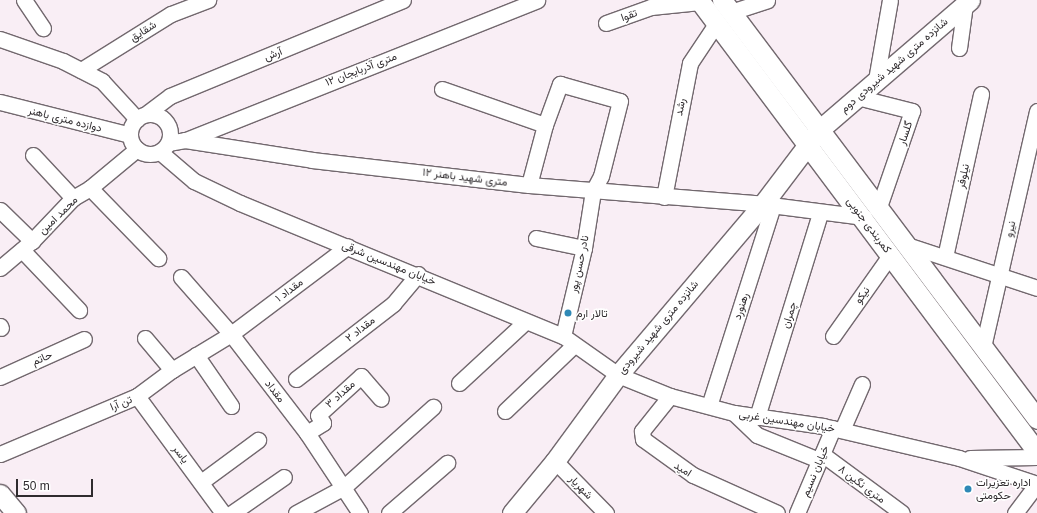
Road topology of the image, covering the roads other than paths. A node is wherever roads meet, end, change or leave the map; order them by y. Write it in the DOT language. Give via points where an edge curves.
graph roads {
  1 [pos="24,0"];
  2 [pos="208,0"];
  3 [pos="403,0"];
  4 [pos="537,0"];
  5 [pos="767,0"];
  6 [pos="890,0"];
  7 [pos="700,1"];
  8 [pos="967,2"];
  9 [pos="726,6"];
  10 [pos="606,23"];
  11 [pos="716,24"];
  12 [pos="43,28"];
  13 [pos="0,39"];
  14 [pos="959,48"];
  15 [pos="81,70"];
  16 [pos="876,80"];
  17 [pos="442,89"];
  18 [pos="981,94"];
  19 [pos="857,97"];
  20 [pos="0,102"];
  21 [pos="1037,111"];
  22 [pos="141,117"];
  23 [pos="545,125"];
  24 [pos="819,130"];
  25 [pos="130,135"];
  26 [pos="185,140"];
  27 [pos="806,144"];
  28 [pos="164,147"];
  29 [pos="137,149"];
  30 [pos="33,155"];
  31 [pos="529,185"];
  32 [pos="90,188"];
  33 [pos="593,191"];
  34 [pos="664,197"];
  35 [pos="74,198"];
  36 [pos="768,205"];
  37 [pos="0,210"];
  38 [pos="871,213"];
  39 [pos="820,214"];
  40 [pos="536,238"];
  41 [pos="27,246"];
  42 [pos="348,246"];
  43 [pos="584,248"];
  44 [pos="898,249"];
  45 [pos="158,258"];
  46 [pos="945,258"];
  47 [pos="0,268"];
  48 [pos="418,274"];
  49 [pos="181,276"];
  50 [pos="999,276"];
  51 [pos="1037,288"];
  52 [pos="79,310"];
  53 [pos="526,321"];
  54 [pos="231,334"];
  55 [pos="833,336"];
  56 [pos="145,338"];
  57 [pos="84,339"];
  58 [pos="568,341"];
  59 [pos="983,347"];
  60 [pos="196,355"];
  61 [pos="172,370"];
  62 [pos="618,375"];
  63 [pos="0,377"];
  64 [pos="296,379"];
  65 [pos="459,383"];
  66 [pos="862,384"];
  67 [pos="137,396"];
  68 [pos="670,396"];
  69 [pos="381,399"];
  70 [pos="231,406"];
  71 [pos="709,406"];
  72 [pos="433,407"];
  73 [pos="505,411"];
  74 [pos="734,413"];
  75 [pos="757,417"];
  76 [pos="1037,418"];
  77 [pos="838,429"];
  78 [pos="307,433"];
  79 [pos="1031,433"];
  80 [pos="258,440"];
  81 [pos="1037,452"];
  82 [pos="0,454"];
  83 [pos="820,457"];
  84 [pos="1037,457"];
  85 [pos="960,458"];
  86 [pos="555,461"];
  87 [pos="447,463"];
  88 [pos="284,477"];
  89 [pos="201,482"];
  90 [pos="1037,484"];
  91 [pos="344,487"];
  92 [pos="0,494"];
  93 [pos="16,513"];
  94 [pos="223,513"];
  95 [pos="232,513"];
  96 [pos="296,513"];
  97 [pos="360,513"];
  98 [pos="389,513"];
  99 [pos="512,513"];
  100 [pos="606,513"];
  101 [pos="777,513"];
  102 [pos="797,513"];
  103 [pos="902,513"];
  104 [pos="1015,513"];
  1 -- 12 [label="street"];
  2 -- 15 [label="street, شقایق" via="171,14"];
  3 -- 22 [label="street, آرش" via="170,96"];
  4 -- 26 [label="street, ۱۲ متری آذربایجان"];
  5 -- 9 [label="street"];
  6 -- 16 [label="street"];
  7 -- 10 [label="street, تقوا" via="651,7"];
  7 -- 11 [label="main road, کمربندی جنوبی"];
  8 -- 14 [label="street"];
  8 -- 16 [label="main road, شانزده متری شهید شیرودی دوم"];
  9 -- 24 [label="main road, کمربندی جنوبی"];
  11 -- 27 [label="main road, کمربندی جنوبی"];
  11 -- 34 [label="street, رشد" via="690,63"];
  13 -- 15 [label="street"];
  15 -- 22 [label="street" via="102,81"];
  16 -- 19 [label="main road, شانزده متری شهید شیرودی دوم"];
  17 -- 23 [label="street"];
  18 -- 46 [label="street, نیلوفر"];
  19 -- 24 [label="main road, شانزده متری شهید شیرودی دوم"];
  19 -- 38 [label="street, گلسار" via="912,111"];
  20 -- 25 [label="street, دوازده متری باهنر"];
  21 -- 50 [label="street, نیرو"];
  22 -- 25 [label="street"];
  22 -- 28 [label="street" via="156,115 167,123"];
  23 -- 31 [label="street"];
  23 -- 33 [label="street, نادر حسن پور" via="560,84 620,101 601,176"];
  24 -- 27 [label="main road, شانزده متری شهید شیرودی دوم"];
  24 -- 38 [label="main road, کمربندی جنوبی"];
  25 -- 29 [label="street"];
  26 -- 28 [label="street, ۱۲ متری شهید باهنر"];
  26 -- 31 [label="street, ۱۲ متری شهید باهنر" via="312,160"];
  27 -- 36 [label="main road, شانزده متری شهید شیرودی"];
  27 -- 38 [label="main road, کمربندی جنوبی"];
  28 -- 29 [label="street" via="148,154"];
  28 -- 42 [label="street, خیابان مهندسین شرقی" via="194,181"];
  29 -- 32 [label="street, محمد امین"];
  30 -- 35 [label="street"];
  31 -- 33 [label="street, ۱۲ متری شهید باهنر"];
  32 -- 35 [label="street, محمد امین"];
  32 -- 45 [label="street"];
  33 -- 34 [label="street, ۱۲ متری شهید باهنر"];
  33 -- 43 [label="street, نادر حسن پور"];
  34 -- 36 [label="street, ۱۲ متری شهید باهنر"];
  35 -- 41 [label="street, محمد امین"];
  36 -- 39 [label="street, ۱۲ متری شهید باهنر"];
  36 -- 62 [label="main road, شانزده متری شهید شیرودی"];
  36 -- 71 [label="street, رهنورد"];
  37 -- 41 [label="street"];
  38 -- 39 [label="street, ۱۲ متری شهید باهنر"];
  38 -- 44 [label="main road, کمربندی جنوبی"];
  39 -- 75 [label="street, چمران"];
  40 -- 43 [label="street"];
  41 -- 47 [label="street, محمد امین"];
  41 -- 52 [label="street"];
  42 -- 48 [label="street, خیابان مهندسین شرقی"];
  42 -- 54 [label="street, مقداد ۱"];
  43 -- 58 [label="street, نادر حسن پور"];
  44 -- 46 [label="street"];
  44 -- 55 [label="street, نیکو"];
  44 -- 59 [label="main road, کمربندی جنوبی"];
  44 -- 79 [label="main road, کمربندی جنوبی"];
  46 -- 50 [label="street"];
  48 -- 53 [label="street, خیابان مهندسین شرقی"];
  48 -- 64 [label="street, مقداد ۲" via="392,304"];
  49 -- 54 [label="street, مقداد"];
  50 -- 51 [label="street"];
  50 -- 59 [label="street, نیرو"];
  53 -- 58 [label="street, خیابان مهندسین شرقی"];
  53 -- 65 [label="street"];
  54 -- 60 [label="street, تن آرا"];
  54 -- 78 [label="street, مقداد"];
  56 -- 61 [label="street"];
  57 -- 63 [label="street, حاتم"];
  58 -- 62 [label="street, خیابان مهندسین شرقی"];
  58 -- 73 [label="street"];
  59 -- 76 [label="main road, کمربندی جنوبی"];
  60 -- 61 [label="street, تن آرا"];
  60 -- 70 [label="street"];
  61 -- 67 [label="street, تن آرا"];
  62 -- 68 [label="street, خیابان مهندسین غربی"];
  62 -- 86 [label="main road, شانزده متری شهید شیرودی"];
  66 -- 77 [label="street, خیابان نسیم"];
  67 -- 82 [label="street, تن آرا"];
  67 -- 89 [label="street, یاسر"];
  68 -- 71 [label="street, خیابان مهندسین غربی"];
  68 -- 101 [label="street, امید" via="642,431 643,439 693,475"];
  69 -- 78 [label="street, مقداد ۳" via="361,376 318,415 323,423"];
  71 -- 74 [label="street, خیابان مهندسین غربی"];
  72 -- 91 [label="street"];
  74 -- 75 [label="street, خیابان مهندسین غربی"];
  74 -- 83 [label="street, ۸ متری نگین" via="757,435"];
  75 -- 77 [label="street, خیابان مهندسین غربی"];
  77 -- 83 [label="street, خیابان نسیم"];
  77 -- 85 [label="street, خیابان مهندسین غربی"];
  78 -- 91 [label="street, مقداد"];
  79 -- 81 [label="main road, کمربندی جنوبی"];
  80 -- 89 [label="street"];
  83 -- 102 [label="street, خیابان نسیم"];
  83 -- 103 [label="street, ۸ متری نگین"];
  84 -- 85 [label="street"];
  85 -- 90 [label="street"];
  86 -- 99 [label="main road, شانزده متری شهید شیرودی"];
  86 -- 100 [label="street, شهریار"];
  87 -- 98 [label="street"];
  88 -- 95 [label="street"];
  89 -- 94 [label="street, یاسر"];
  90 -- 104 [label="street"];
  91 -- 96 [label="street"];
  91 -- 97 [label="street, مقداد"];
  92 -- 93 [label="main road"];
}
